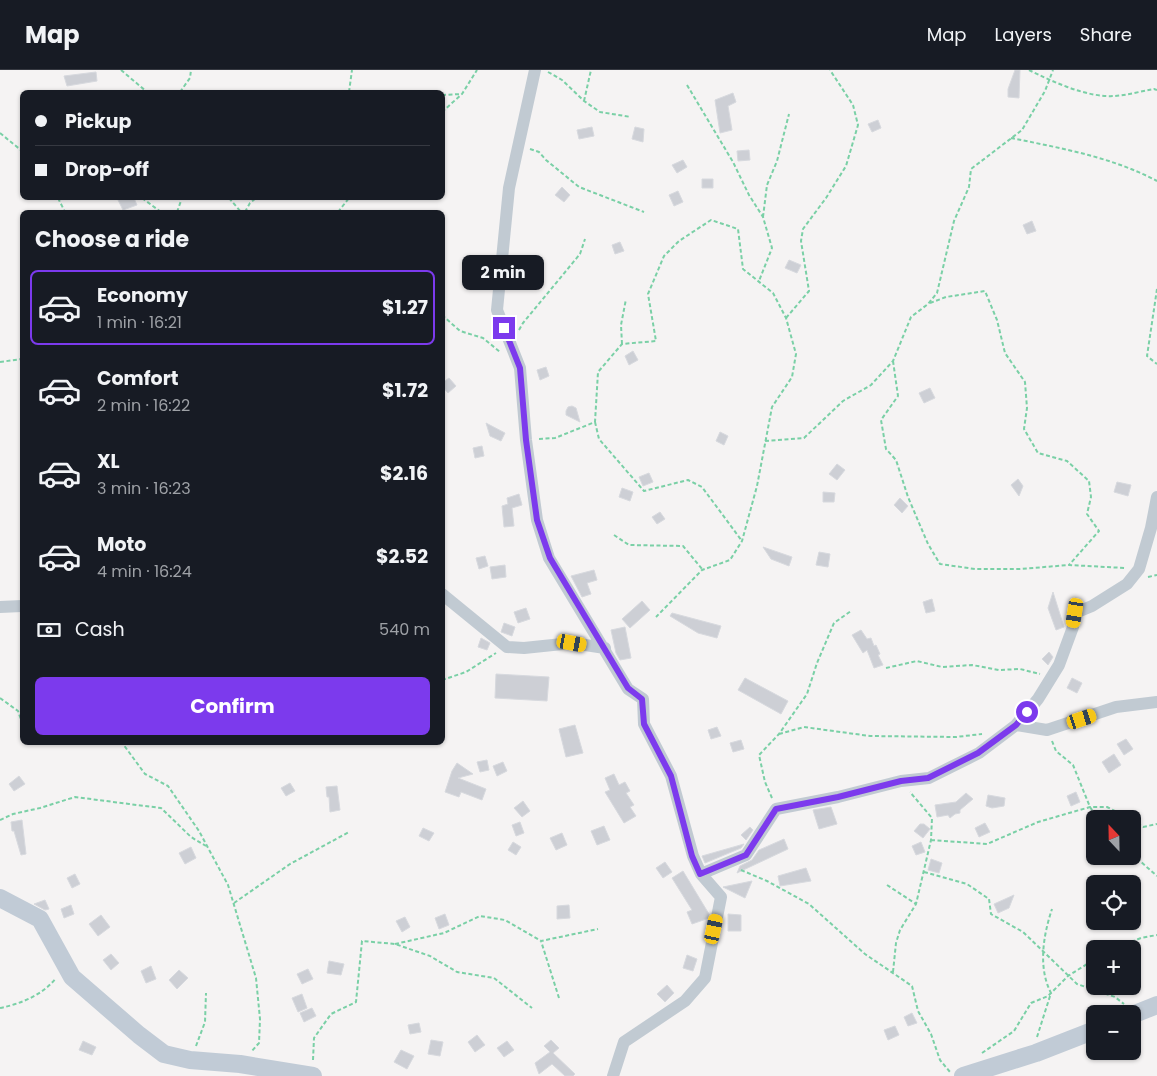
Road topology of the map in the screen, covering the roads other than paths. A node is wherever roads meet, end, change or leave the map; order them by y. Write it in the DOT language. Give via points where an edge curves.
graph roads {
  1 [pos="535,70"];
  2 [pos="1157,497"];
  3 [pos="445,596"];
  4 [pos="20,606"];
  5 [pos="0,607"];
  6 [pos="605,648"];
  7 [pos="1157,702"];
  8 [pos="1016,725"];
  9 [pos="700,874"];
  10 [pos="0,898"];
  11 [pos="1157,1005"];
  12 [pos="1141,1011"];
  13 [pos="1086,1033"];
  14 [pos="312,1076"];
  15 [pos="614,1076"];
  16 [pos="963,1076"];
  1 -- 6 [label="street" via="509,188 497,310 520,368 537,520 550,558"];
  2 -- 8 [label="street" via="1139,569 1126,584 1075,613 1059,665 1038,699"];
  3 -- 6 [label="street" via="507,646 524,648 572,643"];
  4 -- 5 [label="street"];
  6 -- 9 [label="street" via="628,688 642,699 644,724 671,776 692,856"];
  7 -- 8 [label="street" via="1116,708 1048,730"];
  8 -- 9 [label="street" via="978,753 928,778 776,809 746,855"];
  9 -- 15 [label="street" via="721,897 704,978 685,1001 624,1042"];
  10 -- 14 [label="street" via="40,919 72,977 164,1054"];
  11 -- 12 [label="street"];
  13 -- 16 [label="street"];
}
